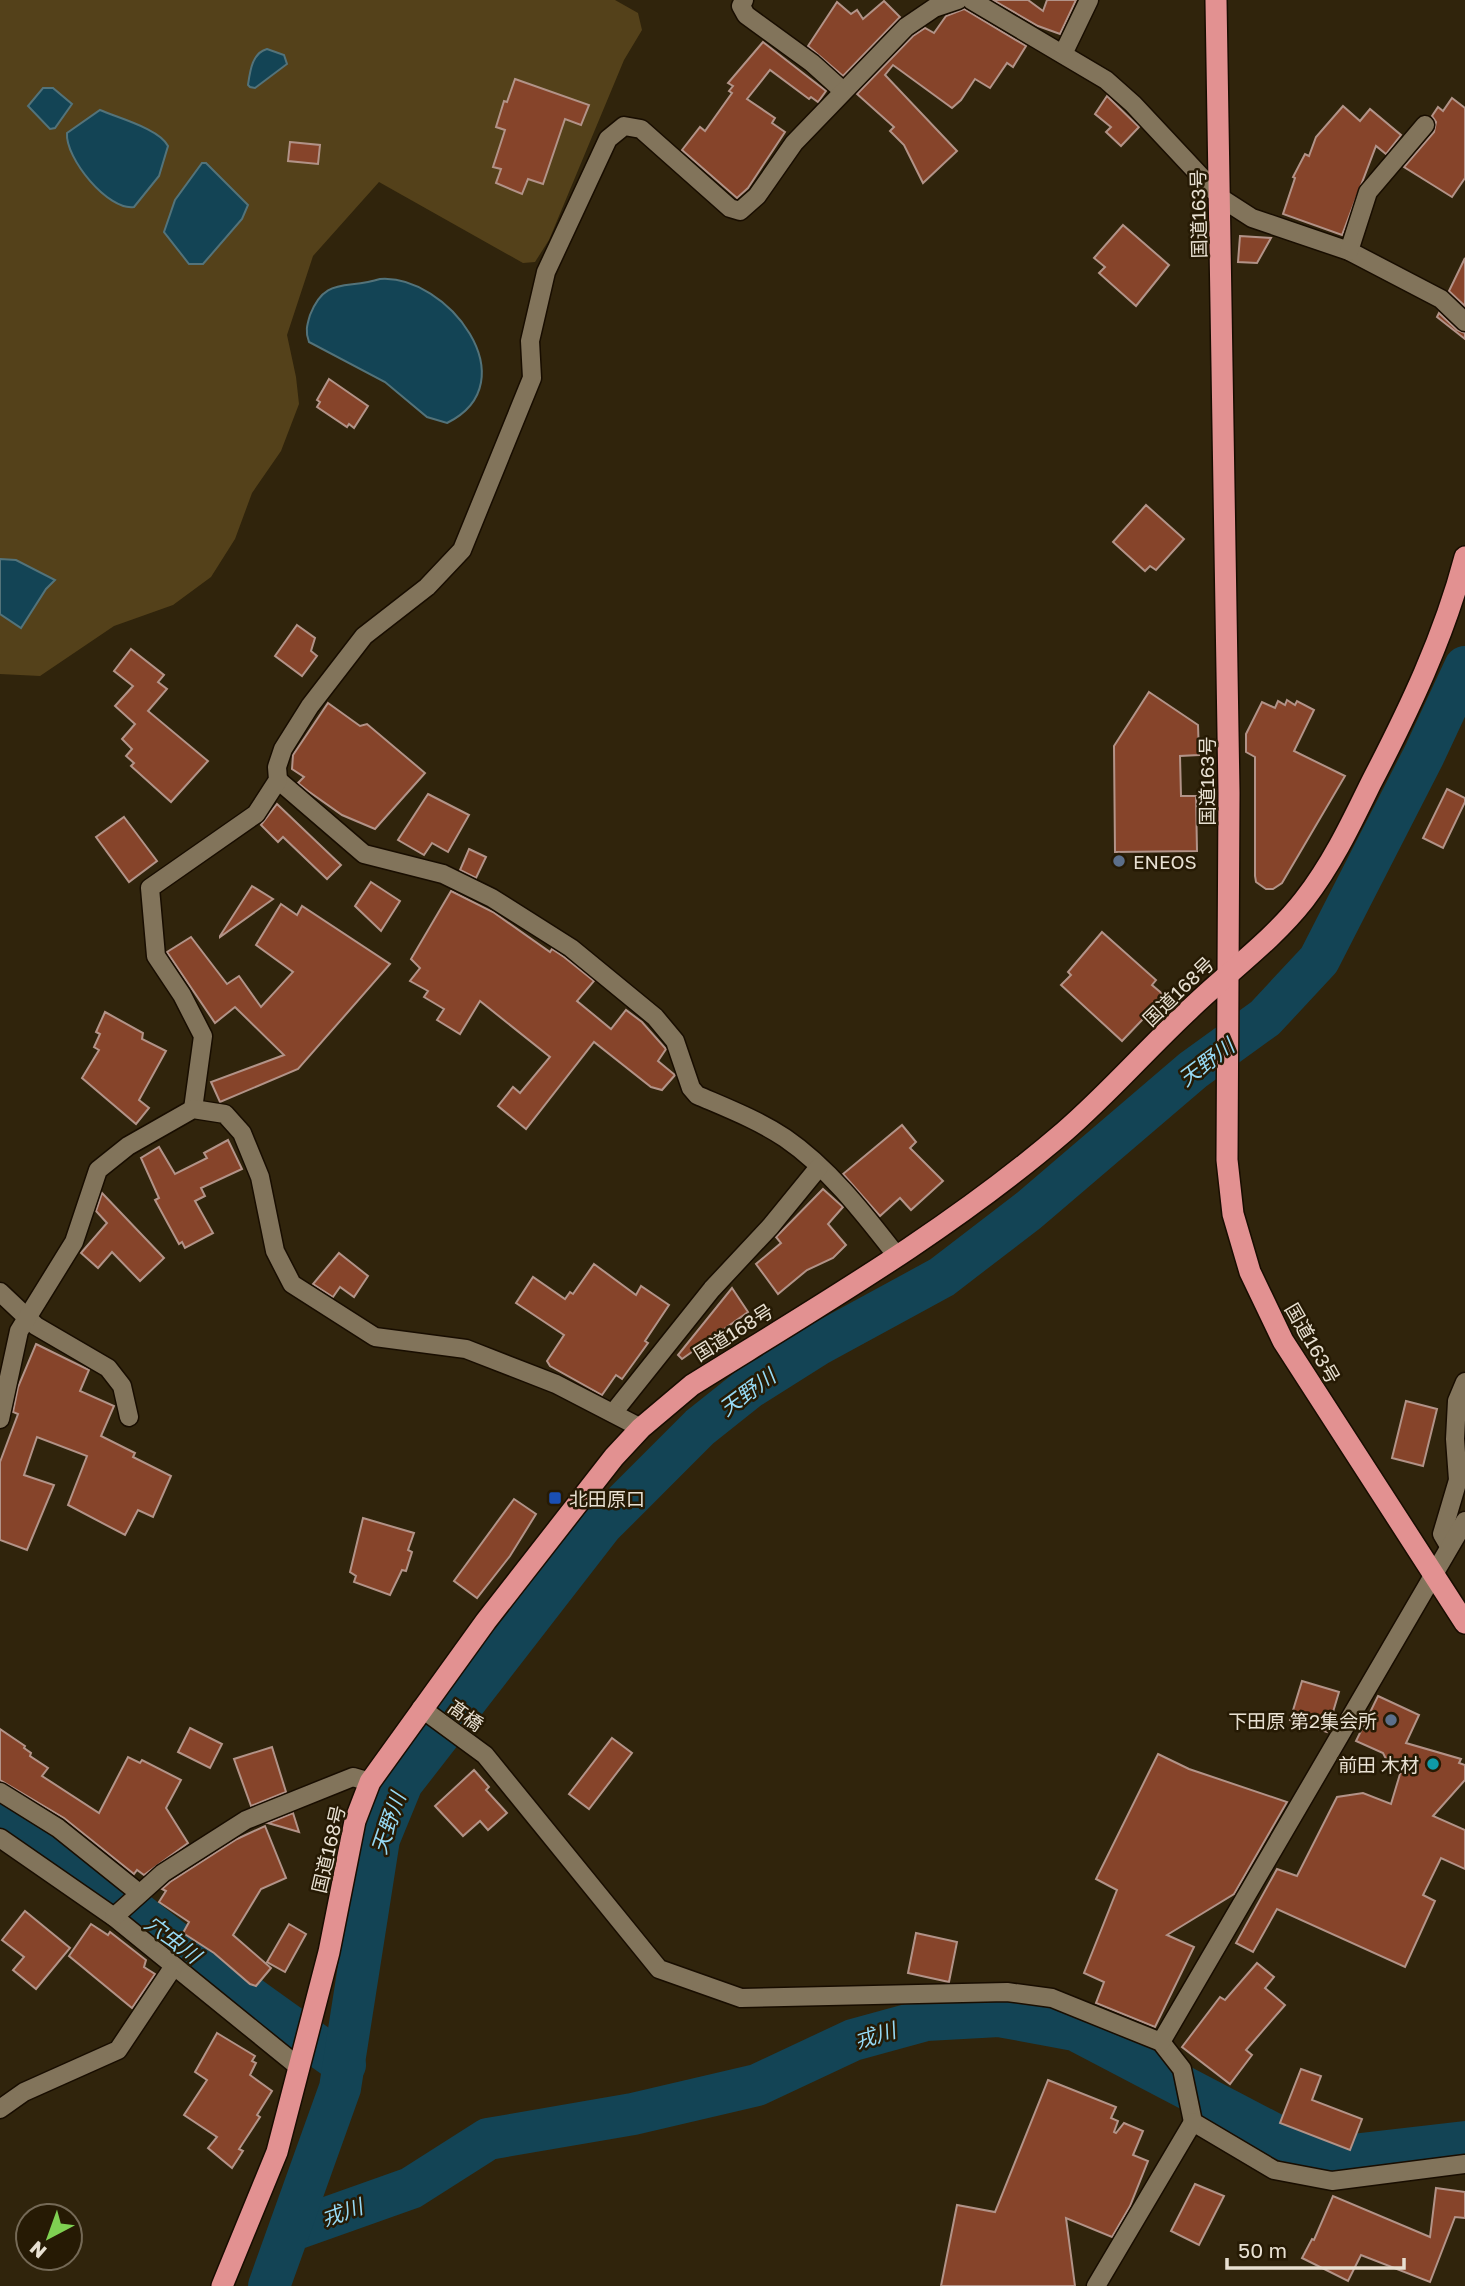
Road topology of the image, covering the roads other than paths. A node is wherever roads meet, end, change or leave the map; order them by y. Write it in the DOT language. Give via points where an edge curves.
graph roads {
  1 [pos="744,0"];
  2 [pos="958,0"];
  3 [pos="971,0"];
  4 [pos="1089,0"];
  5 [pos="1216,0"];
  6 [pos="1063,54"];
  7 [pos="842,90"];
  8 [pos="1425,125"];
  9 [pos="1221,198"];
  10 [pos="1349,251"];
  11 [pos="1465,322"];
  12 [pos="1465,557"];
  13 [pos="278,780"];
  14 [pos="1229,974"];
  15 [pos="193,1109"];
  16 [pos="819,1167"];
  17 [pos="897,1256"];
  18 [pos="0,1292"];
  19 [pos="26,1317"];
  20 [pos="1465,1382"];
  21 [pos="613,1413"];
  22 [pos="129,1417"];
  23 [pos="0,1419"];
  24 [pos="641,1428"];
  25 [pos="1465,1521"];
  26 [pos="1449,1546"];
  27 [pos="1432,1574"];
  28 [pos="1465,1623"];
  29 [pos="422,1708"];
  30 [pos="370,1782"];
  31 [pos="0,1792"];
  32 [pos="0,1838"];
  33 [pos="139,1894"];
  34 [pos="114,1917"];
  35 [pos="174,1966"];
  36 [pos="1161,2042"];
  37 [pos="300,2068"];
  38 [pos="0,2109"];
  39 [pos="1193,2121"];
  40 [pos="1465,2164"];
  41 [pos="222,2286"];
  42 [pos="1096,2286"];
  1 -- 7 [label="street" via="741,6 746,15"];
  2 -- 7 [label="street" via="934,8 905,27"];
  3 -- 6 [label="street"];
  4 -- 6 [label="street"];
  5 -- 9 [label="highway, 国道163号"];
  6 -- 9 [label="street" via="1133,104"];
  7 -- 13 [label="street" via="794,143 748,207 740,211 730,208 641,129 624,126 608,139 546,272 530,341 532,378 462,550 427,587 364,636 283,749"];
  8 -- 10 [label="street" via="1368,192"];
  9 -- 10 [label="street" via="1252,218"];
  9 -- 14 [label="highway, 国道163号"];
  10 -- 11 [label="street" via="1441,299"];
  12 -- 14 [label="highway, 国道168号" via="1452,605 1410,708 1335,856 1302,902"];
  13 -- 15 [label="street" via="256,814 150,888 156,956 203,1036"];
  13 -- 16 [label="street" via="364,854 443,874 545,929 655,1017 675,1041 697,1095 786,1139"];
  14 -- 17 [label="highway, 国道168号" via="1063,1133 979,1200"];
  14 -- 27 [label="highway, 国道163号" via="1227,1160 1231,1201 1250,1272 1283,1341"];
  15 -- 19 [label="street" via="128,1146 98,1170 74,1242"];
  15 -- 21 [label="street" via="225,1114 242,1133 260,1177 275,1251 292,1284 374,1337 466,1349 556,1384"];
  16 -- 17 [label="street"];
  16 -- 21 [label="street" via="712,1289"];
  17 -- 24 [label="highway, 国道168号" via="692,1385"];
  18 -- 19 [label="street"];
  19 -- 22 [label="street" via="108,1368 122,1386"];
  19 -- 23 [label="street"];
  20 -- 26 [label="street" via="1457,1402 1458,1480 1441,1534"];
  21 -- 24 [label="street"];
  24 -- 29 [label="highway, 国道168号"];
  25 -- 26 [label="street"];
  26 -- 27 [label="street"];
  27 -- 28 [label="highway, 国道163号"];
  27 -- 36 [label="street"];
  29 -- 30 [label="highway, 国道168号"];
  29 -- 36 [label="street, 髙橋" via="485,1755 659,1969 741,1998 1007,1992 1041,1996"];
  30 -- 33 [label="street" via="353,1777 246,1820 163,1873"];
  30 -- 37 [label="highway, 国道168号" via="355,1821"];
  31 -- 33 [label="street" via="58,1828"];
  32 -- 34 [label="street"];
  33 -- 34 [label="street"];
  34 -- 35 [label="street"];
  35 -- 37 [label="street"];
  35 -- 38 [label="street" via="118,2050 24,2092"];
  36 -- 39 [label="street" via="1182,2069"];
  37 -- 41 [label="highway, 国道168号" via="277,2152"];
  39 -- 40 [label="street" via="1274,2170 1332,2181"];
  39 -- 42 [label="street"];
}
